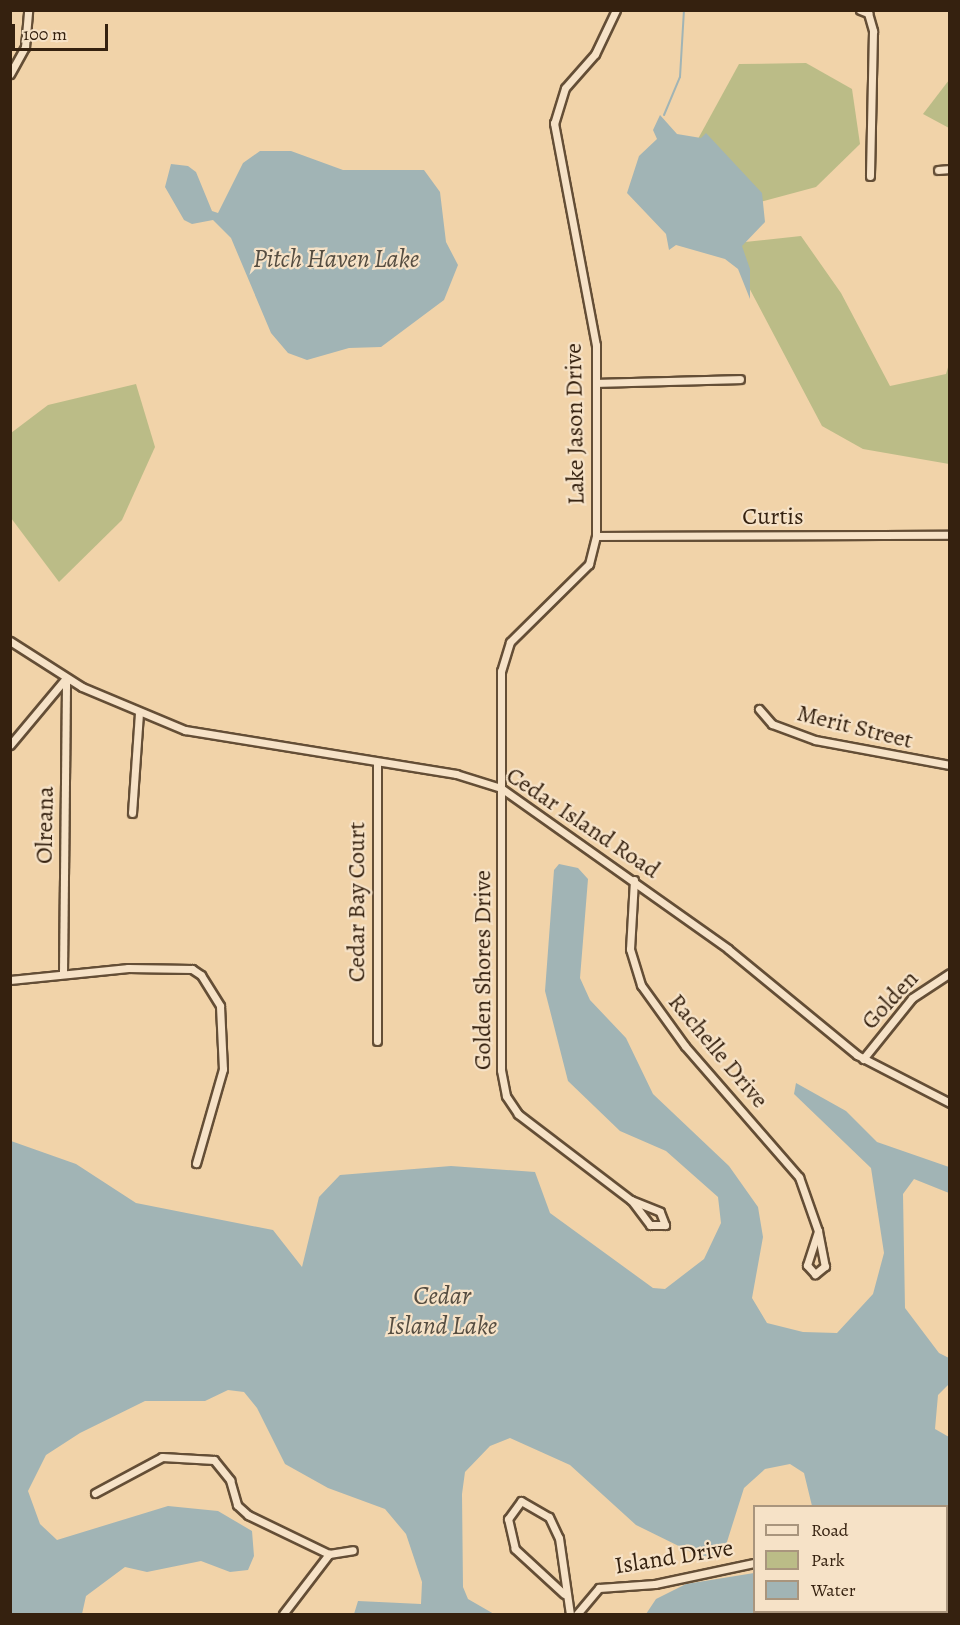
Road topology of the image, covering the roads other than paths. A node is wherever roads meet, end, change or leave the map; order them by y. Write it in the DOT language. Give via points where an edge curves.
graph roads {
  1 [pos="28,10"];
  2 [pos="616,10"];
  3 [pos="860,10"];
  4 [pos="10,74"];
  5 [pos="950,169"];
  6 [pos="938,170"];
  7 [pos="870,176"];
  8 [pos="740,379"];
  9 [pos="597,382"];
  10 [pos="950,535"];
  11 [pos="596,536"];
  12 [pos="10,641"];
  13 [pos="66,678"];
  14 [pos="759,709"];
  15 [pos="139,712"];
  16 [pos="11,743"];
  17 [pos="377,763"];
  18 [pos="950,765"];
  19 [pos="501,788"];
  20 [pos="132,813"];
  21 [pos="634,880"];
  22 [pos="63,973"];
  23 [pos="950,973"];
  24 [pos="10,980"];
  25 [pos="377,1041"];
  26 [pos="863,1059"];
  27 [pos="950,1103"];
  28 [pos="196,1163"];
  29 [pos="632,1200"];
  30 [pos="819,1231"];
  31 [pos="95,1493"];
  32 [pos="353,1550"];
  33 [pos="329,1554"];
  34 [pos="753,1563"];
  35 [pos="564,1594"];
  36 [pos="283,1614"];
  37 [pos="570,1614"];
  38 [pos="577,1614"];
  1 -- 4 [label="street" via="25,47"];
  2 -- 9 [label="street, Lake Jason Drive" via="595,54 565,88 554,123 596,345"];
  3 -- 7 [label="street" via="868,13 873,31"];
  5 -- 6 [label="street"];
  8 -- 9 [label="street"];
  9 -- 11 [label="street, Lake Jason Drive"];
  10 -- 11 [label="street, Curtis"];
  11 -- 19 [label="street, Lake Jason Drive" via="589,564 566,592 525,624 504,656"];
  12 -- 13 [label="street, Cedar Island Road"];
  13 -- 15 [label="street, Cedar Island Road"];
  13 -- 16 [label="street"];
  13 -- 22 [label="street, Olreana"];
  14 -- 18 [label="street, Merit Street" via="772,724 815,740"];
  15 -- 17 [label="street, Cedar Island Road" via="202,734"];
  15 -- 20 [label="street"];
  17 -- 19 [label="street, Cedar Island Road" via="466,776"];
  17 -- 25 [label="street, Cedar Bay Court"];
  19 -- 21 [label="street, Cedar Island Road"];
  19 -- 29 [label="street, Golden Shores Drive" via="504,1092 525,1120"];
  21 -- 26 [label="street, Cedar Island Road"];
  21 -- 30 [label="street, Rachelle Drive" via="630,949 641,985 685,1046 799,1177"];
  22 -- 24 [label="street"];
  22 -- 28 [label="street" via="192,969 213,988 220,1006 223,1069"];
  23 -- 26 [label="street, Golden" via="912,998"];
  26 -- 27 [label="street, Cedar Island Road"];
  29 -- 29 [label="street, Golden Shores Drive" via="650,1226 664,1226 660,1212"];
  30 -- 30 [label="street, Rachelle Drive" via="807,1265 814,1274 825,1266"];
  31 -- 33 [label="street" via="162,1457 214,1460 230,1480 237,1505 248,1515"];
  32 -- 33 [label="street"];
  33 -- 36 [label="street"];
  34 -- 38 [label="street, Island Drive" via="655,1584 599,1588"];
  35 -- 35 [label="street" via="559,1538 549,1517 521,1502 508,1519 515,1549"];
  35 -- 37 [label="street"];
}
